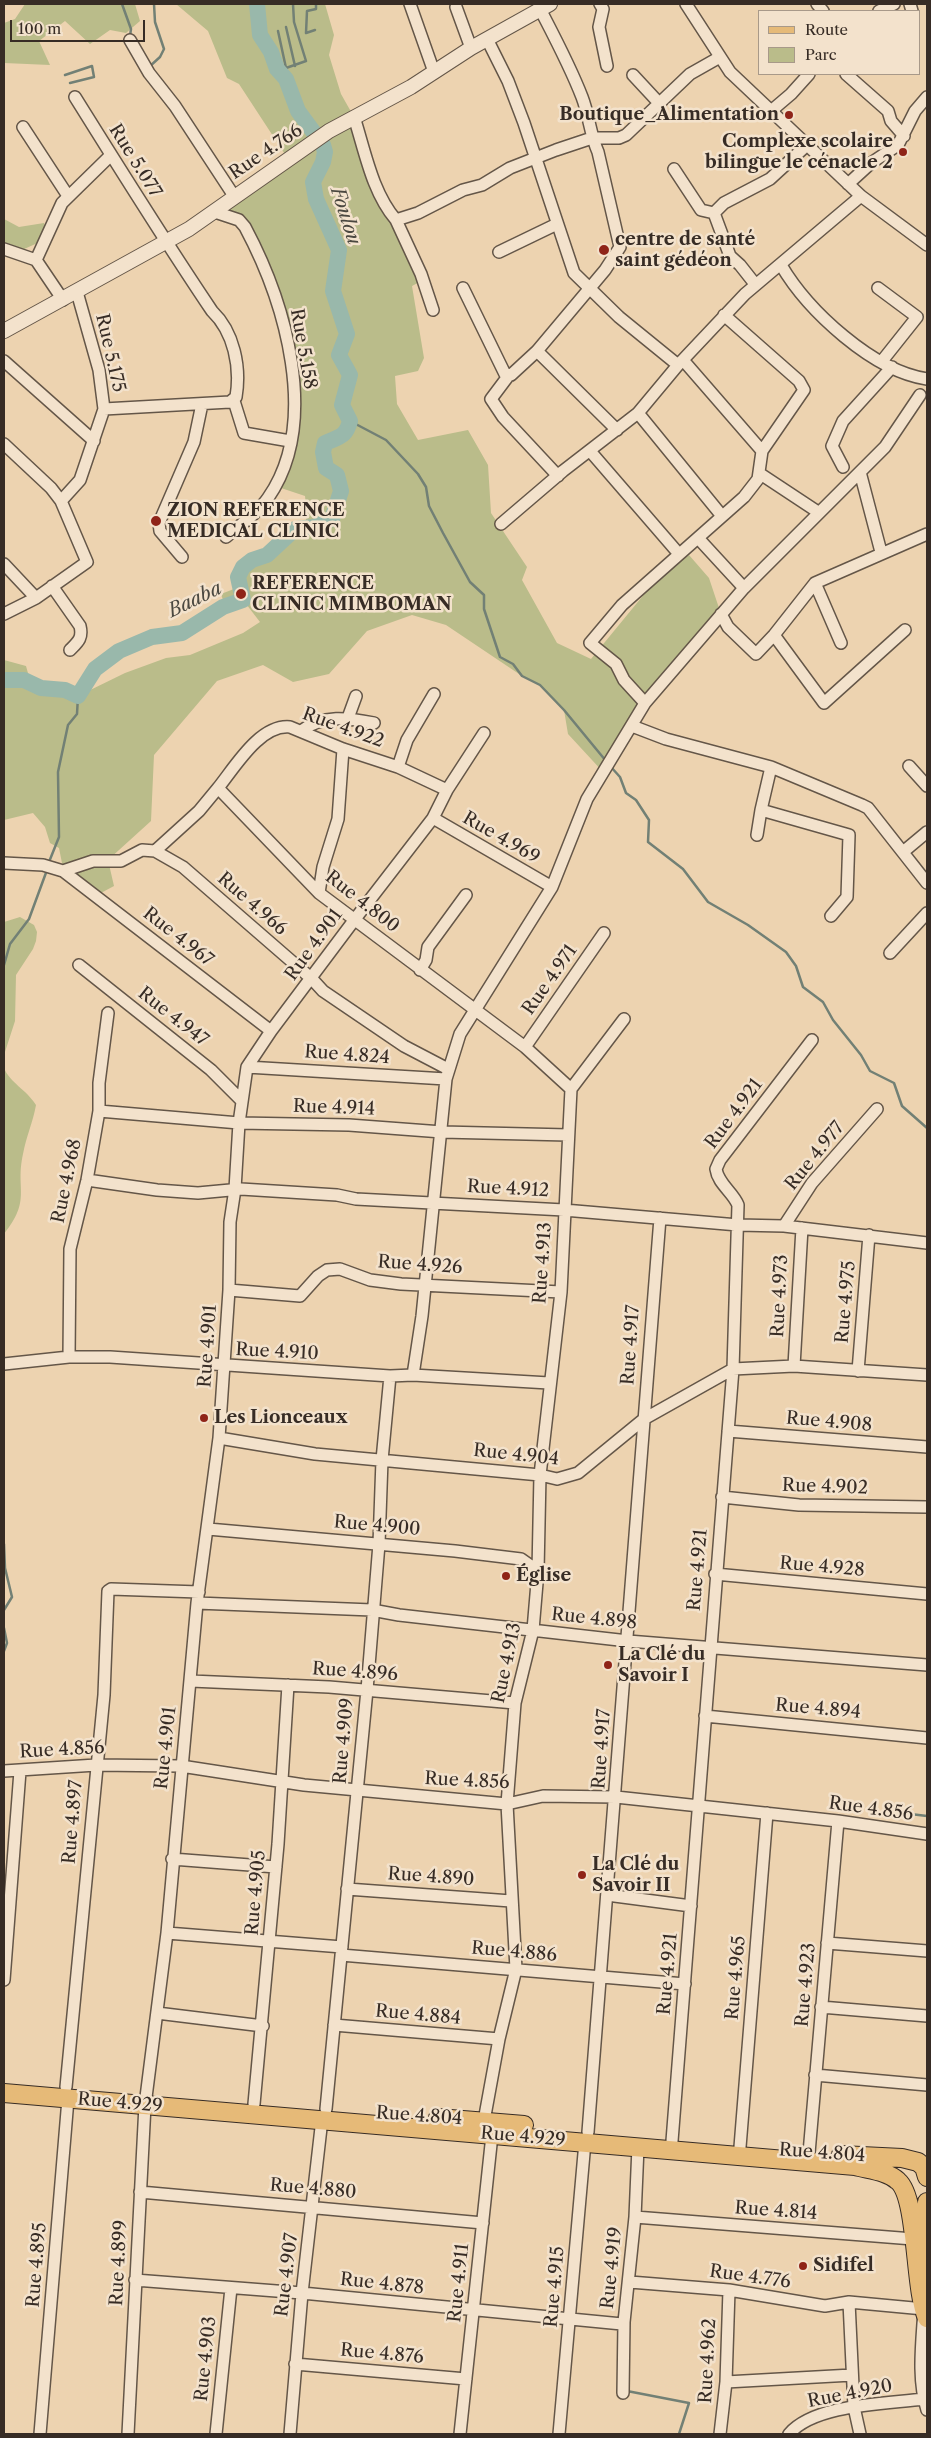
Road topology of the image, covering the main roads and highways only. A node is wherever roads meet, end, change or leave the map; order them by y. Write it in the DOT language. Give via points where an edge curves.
graph roads {
  1 [pos="4,2083"];
  2 [pos="4,2093"];
  3 [pos="67,2093"];
  4 [pos="146,2100"];
  5 [pos="324,2114"];
  6 [pos="587,2137"];
  7 [pos="922,2166"];
  8 [pos="900,2182"];
  9 [pos="927,2202"];
  10 [pos="927,2254"];
  11 [pos="926,2311"];
  1 -- 3 [label="main road, Rue 4.804"];
  2 -- 3 [label="main road, Rue 4.929"];
  3 -- 4 [label="main road, Rue 4.804"];
  4 -- 5 [label="main road, Rue 4.929"];
  4 -- 5 [label="main road, Rue 4.804" via="254,2104"];
  5 -- 6 [label="main road, Rue 4.804"];
  6 -- 7 [label="main road, Rue 4.804" via="740,2146"];
  6 -- 8 [label="main road, Rue 4.929" via="638,2147 855,2166 883,2173"];
  7 -- 8 [label="main road" via="912,2184"];
  7 -- 8 [label="main road" via="900,2169"];
  8 -- 11 [label="main road" via="908,2200"];
  9 -- 10 [label="main road"];
}
